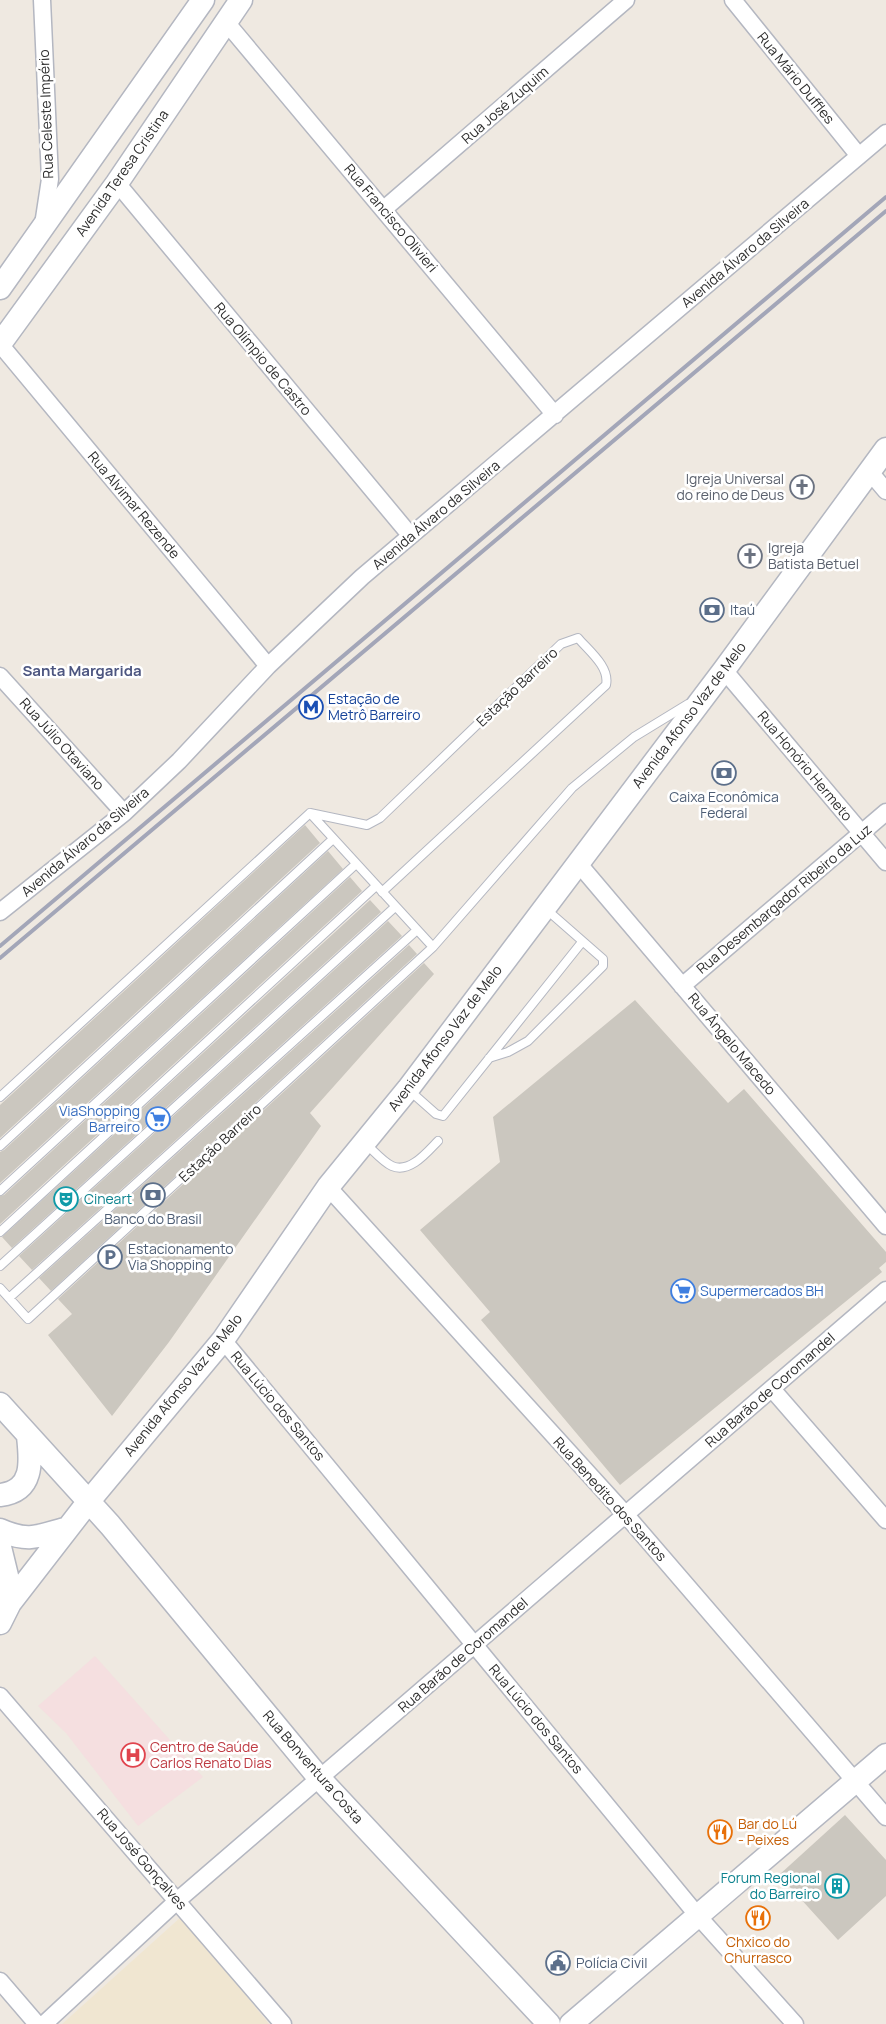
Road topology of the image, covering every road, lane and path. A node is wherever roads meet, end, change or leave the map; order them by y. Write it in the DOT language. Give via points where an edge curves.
graph roads {
  1 [pos="42,0"];
  2 [pos="203,0"];
  3 [pos="241,0"];
  4 [pos="626,0"];
  5 [pos="733,0"];
  6 [pos="226,22"];
  7 [pos="886,133"];
  8 [pos="859,156"];
  9 [pos="117,183"];
  10 [pos="384,209"];
  11 [pos="42,228"];
  12 [pos="0,288"];
  13 [pos="0,344"];
  14 [pos="555,415"];
  15 [pos="886,449"];
  16 [pos="870,472"];
  17 [pos="886,491"];
  18 [pos="410,535"];
  19 [pos="268,666"];
  20 [pos="724,670"];
  21 [pos="0,676"];
  22 [pos="707,692"];
  23 [pos="886,812"];
  24 [pos="124,813"];
  25 [pos="310,813"];
  26 [pos="862,832"];
  27 [pos="333,839"];
  28 [pos="886,862"];
  29 [pos="578,863"];
  30 [pos="356,864"];
  31 [pos="379,889"];
  32 [pos="395,907"];
  33 [pos="543,907"];
  34 [pos="0,912"];
  35 [pos="417,930"];
  36 [pos="582,942"];
  37 [pos="433,947"];
  38 [pos="682,986"];
  39 [pos="489,1058"];
  40 [pos="408,1089"];
  41 [pos="0,1097"];
  42 [pos="438,1141"];
  43 [pos="364,1142"];
  44 [pos="0,1146"];
  45 [pos="328,1187"];
  46 [pos="0,1191"];
  47 [pos="886,1226"];
  48 [pos="0,1232"];
  49 [pos="0,1266"];
  50 [pos="0,1288"];
  51 [pos="886,1290"];
  52 [pos="9,1298"];
  53 [pos="223,1340"];
  54 [pos="772,1389"];
  55 [pos="0,1404"];
  56 [pos="28,1436"];
  57 [pos="0,1495"];
  58 [pos="89,1502"];
  59 [pos="625,1514"];
  60 [pos="886,1520"];
  61 [pos="68,1528"];
  62 [pos="0,1530"];
  63 [pos="0,1548"];
  64 [pos="5,1604"];
  65 [pos="0,1623"];
  66 [pos="475,1645"];
  67 [pos="0,1696"];
  68 [pos="886,1754"];
  69 [pos="320,1779"];
  70 [pos="855,1781"];
  71 [pos="886,1817"];
  72 [pos="178,1900"];
  73 [pos="698,1916"];
  74 [pos="0,1981"];
  75 [pos="37,2024"];
  76 [pos="44,2024"];
  77 [pos="283,2024"];
  78 [pos="549,2024"];
  79 [pos="571,2024"];
  80 [pos="795,2024"];
  1 -- 11 [label="street, Rua Celeste Império" via="50,179"];
  2 -- 11 [label="main road"];
  3 -- 6 [label="main road, Avenida Teresa Cristina"];
  4 -- 10 [label="street, Rua José Zuquim"];
  5 -- 8 [label="street, Rua Mário Duffles"];
  6 -- 9 [label="main road, Avenida Teresa Cristina"];
  6 -- 10 [label="street, Rua Francisco Olivieri"];
  7 -- 8 [label="street, Avenida Álvaro da Silveira"];
  8 -- 14 [label="street, Avenida Álvaro da Silveira"];
  9 -- 13 [label="main road, Avenida Teresa Cristina"];
  9 -- 18 [label="street, Rua Olímpio de Castro"];
  10 -- 14 [label="street, Rua Francisco Olivieri"];
  11 -- 12 [label="main road"];
  13 -- 19 [label="street, Rua Alvimar Rezende"];
  14 -- 18 [label="street, Avenida Álvaro da Silveira"];
  15 -- 16 [label="main road, Avenida Afonso Vaz de Melo"];
  16 -- 17 [label="street"];
  16 -- 20 [label="main road, Avenida Afonso Vaz de Melo"];
  18 -- 19 [label="street, Avenida Álvaro da Silveira"];
  19 -- 24 [label="street, Avenida Álvaro da Silveira"];
  20 -- 22 [label="main road, Avenida Afonso Vaz de Melo"];
  20 -- 26 [label="street, Rua Honório Hermeto"];
  21 -- 24 [label="street, Rua Júlio Otaviano"];
  22 -- 29 [label="main road, Avenida Afonso Vaz de Melo"];
  22 -- 37 [label="lane, Estação Barreiro" via="634,737 572,788"];
  23 -- 26 [label="street, Rua Desembargador Ribeiro da Luz"];
  24 -- 34 [label="street, Avenida Álvaro da Silveira"];
  25 -- 27 [label="lane"];
  25 -- 31 [label="lane, Estação Barreiro" via="367,825 380,818 561,644 578,638 605,670 606,685"];
  25 -- 41 [label="lane"];
  26 -- 28 [label="street, Rua Honório Hermeto"];
  26 -- 38 [label="street, Rua Desembargador Ribeiro da Luz"];
  27 -- 30 [label="lane"];
  27 -- 44 [label="lane"];
  29 -- 33 [label="main road, Avenida Afonso Vaz de Melo"];
  29 -- 38 [label="street, Rua Ângelo Macedo"];
  30 -- 31 [label="lane"];
  30 -- 46 [label="lane"];
  31 -- 32 [label="lane"];
  31 -- 48 [label="lane, Estação Barreiro"];
  32 -- 35 [label="lane"];
  32 -- 49 [label="lane"];
  33 -- 36 [label="lane"];
  33 -- 40 [label="main road, Avenida Afonso Vaz de Melo"];
  35 -- 37 [label="lane"];
  35 -- 52 [label="lane, Estação Barreiro"];
  36 -- 39 [label="lane"];
  36 -- 39 [label="lane" via="603,959 603,966 528,1041"];
  37 -- 52 [label="lane, Estação Barreiro" via="28,1319"];
  38 -- 47 [label="street, Rua Ângelo Macedo"];
  39 -- 40 [label="lane" via="443,1116 431,1110"];
  40 -- 43 [label="main road, Avenida Afonso Vaz de Melo"];
  42 -- 43 [label="lane" via="419,1160 405,1167 393,1167"];
  43 -- 45 [label="main road, Avenida Afonso Vaz de Melo"];
  45 -- 53 [label="main road, Avenida Afonso Vaz de Melo"];
  45 -- 59 [label="street, Rua Benedito dos Santos"];
  50 -- 52 [label="lane, Estação Barreiro"];
  51 -- 54 [label="street, Rua Barão de Coromandel"];
  53 -- 58 [label="main road, Avenida Afonso Vaz de Melo"];
  53 -- 66 [label="street, Rua Lúcio dos Santos"];
  54 -- 59 [label="street, Rua Barão de Coromandel"];
  54 -- 60 [label="street"];
  55 -- 56 [label="main road"];
  56 -- 57 [label="main road" via="32,1463 26,1480 11,1494"];
  56 -- 58 [label="main road"];
  58 -- 61 [label="main road, Avenida Afonso Vaz de Melo"];
  58 -- 69 [label="main road, Rua Bonventura Costa"];
  59 -- 66 [label="street, Rua Barão de Coromandel"];
  59 -- 70 [label="street, Rua Benedito dos Santos"];
  61 -- 62 [label="main road" via="33,1538 16,1537"];
  61 -- 64 [label="main road, Avenida Afonso Vaz de Melo"];
  63 -- 64 [label="main road" via="6,1568"];
  64 -- 65 [label="main road, Avenida Afonso Vaz de Melo"];
  66 -- 69 [label="street, Rua Barão de Coromandel"];
  66 -- 73 [label="street, Rua Lúcio dos Santos"];
  67 -- 72 [label="street, Rua José Gonçalves"];
  68 -- 70 [label="main road"];
  69 -- 72 [label="street, Rua Barão de Coromandel"];
  69 -- 78 [label="main road, Rua Bonventura Costa"];
  70 -- 71 [label="street, Rua Benedito dos Santos"];
  70 -- 73 [label="main road"];
  72 -- 76 [label="street, Rua Barão de Coromandel"];
  72 -- 77 [label="street, Rua José Gonçalves"];
  73 -- 79 [label="main road"];
  73 -- 80 [label="street, Rua Lúcio dos Santos"];
  74 -- 75 [label="street"];
}
